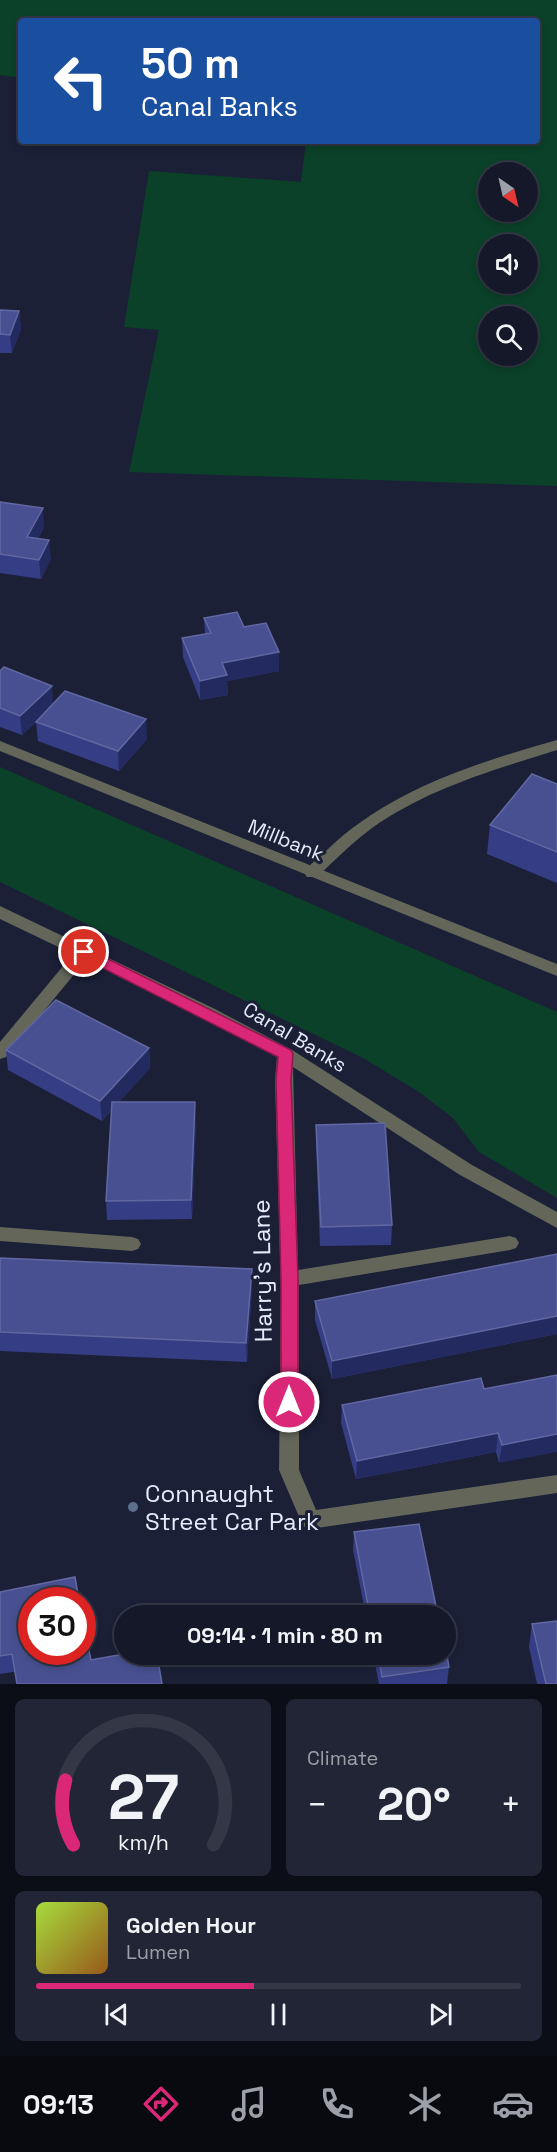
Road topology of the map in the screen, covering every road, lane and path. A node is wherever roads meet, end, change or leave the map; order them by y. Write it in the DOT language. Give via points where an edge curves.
graph roads {
  1 [pos="0,746"];
  2 [pos="557,746"];
  3 [pos="312,873"];
  4 [pos="0,912"];
  5 [pos="84,952"];
  6 [pos="557,970"];
  7 [pos="0,1053"];
  8 [pos="286,1054"];
  9 [pos="557,1221"];
  10 [pos="0,1234"];
  11 [pos="510,1243"];
  12 [pos="132,1244"];
  13 [pos="289,1279"];
  14 [pos="557,1484"];
  1 -- 3 [label="street, Millbank"];
  2 -- 3 [label="street" via="406,798 336,847"];
  3 -- 6 [label="street, Millbank"];
  4 -- 5 [label="street, Canal Banks"];
  5 -- 7 [label="street"];
  5 -- 8 [label="street, Canal Banks"];
  8 -- 9 [label="street, Canal Banks" via="466,1170"];
  8 -- 13 [label="street, Harry's Lane" via="283,1080"];
  10 -- 12 [label="street"];
  11 -- 13 [label="street"];
  13 -- 14 [label="street, Harry's Lane" via="289,1470 310,1520"];
}
